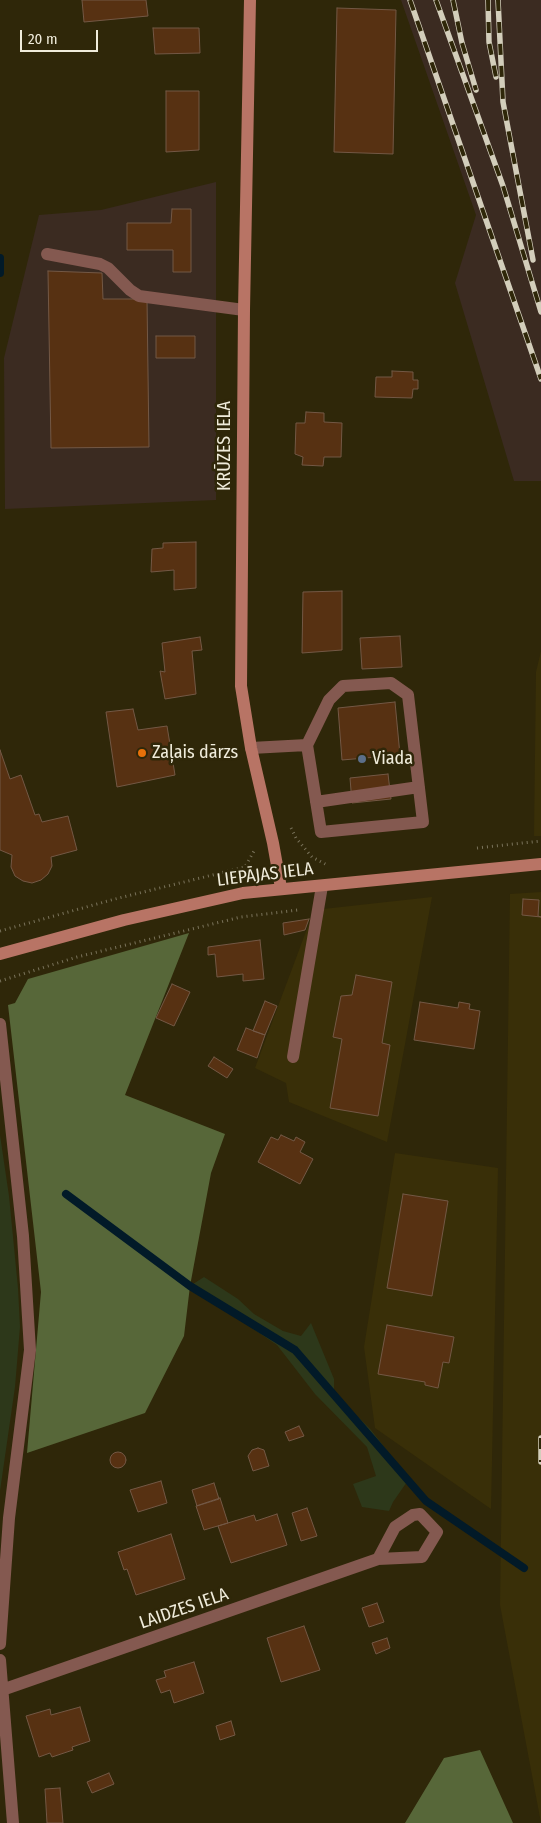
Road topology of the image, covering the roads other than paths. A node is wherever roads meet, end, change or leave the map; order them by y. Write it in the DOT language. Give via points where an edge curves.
graph roads {
  1 [pos="250,0"];
  2 [pos="47,254"];
  3 [pos="244,310"];
  4 [pos="307,745"];
  5 [pos="252,748"];
  6 [pos="419,787"];
  7 [pos="316,802"];
  8 [pos="541,864"];
  9 [pos="322,886"];
  10 [pos="281,888"];
  11 [pos="0,954"];
  12 [pos="0,1024"];
  13 [pos="293,1057"];
  14 [pos="378,1559"];
  15 [pos="0,1644"];
  16 [pos="0,1660"];
  17 [pos="2,1690"];
  18 [pos="13,1823"];
  1 -- 3 [label="street, KRŪZES IELA"];
  2 -- 3 [label="street" via="100,264 139,296"];
  3 -- 5 [label="street, KRŪZES IELA" via="241,686"];
  4 -- 5 [label="street"];
  4 -- 6 [label="street" via="329,700 343,686 391,683 408,696"];
  4 -- 7 [label="street"];
  5 -- 10 [label="street, KRŪZES IELA"];
  6 -- 7 [label="street"];
  6 -- 7 [label="street" via="423,822 321,832"];
  8 -- 9 [label="street, LIEPĀJAS IELA"];
  9 -- 10 [label="street, LIEPĀJAS IELA"];
  9 -- 13 [label="street"];
  10 -- 11 [label="street, LIEPĀJAS IELA" via="243,893 142,916"];
  12 -- 15 [label="street" via="23,1236 30,1350 9,1518"];
  14 -- 14 [label="street, LAIDZES IELA" via="422,1557 437,1532 420,1514 413,1515 395,1528"];
  14 -- 17 [label="street, LAIDZES IELA"];
  16 -- 17 [label="street"];
  17 -- 18 [label="street"];
}
